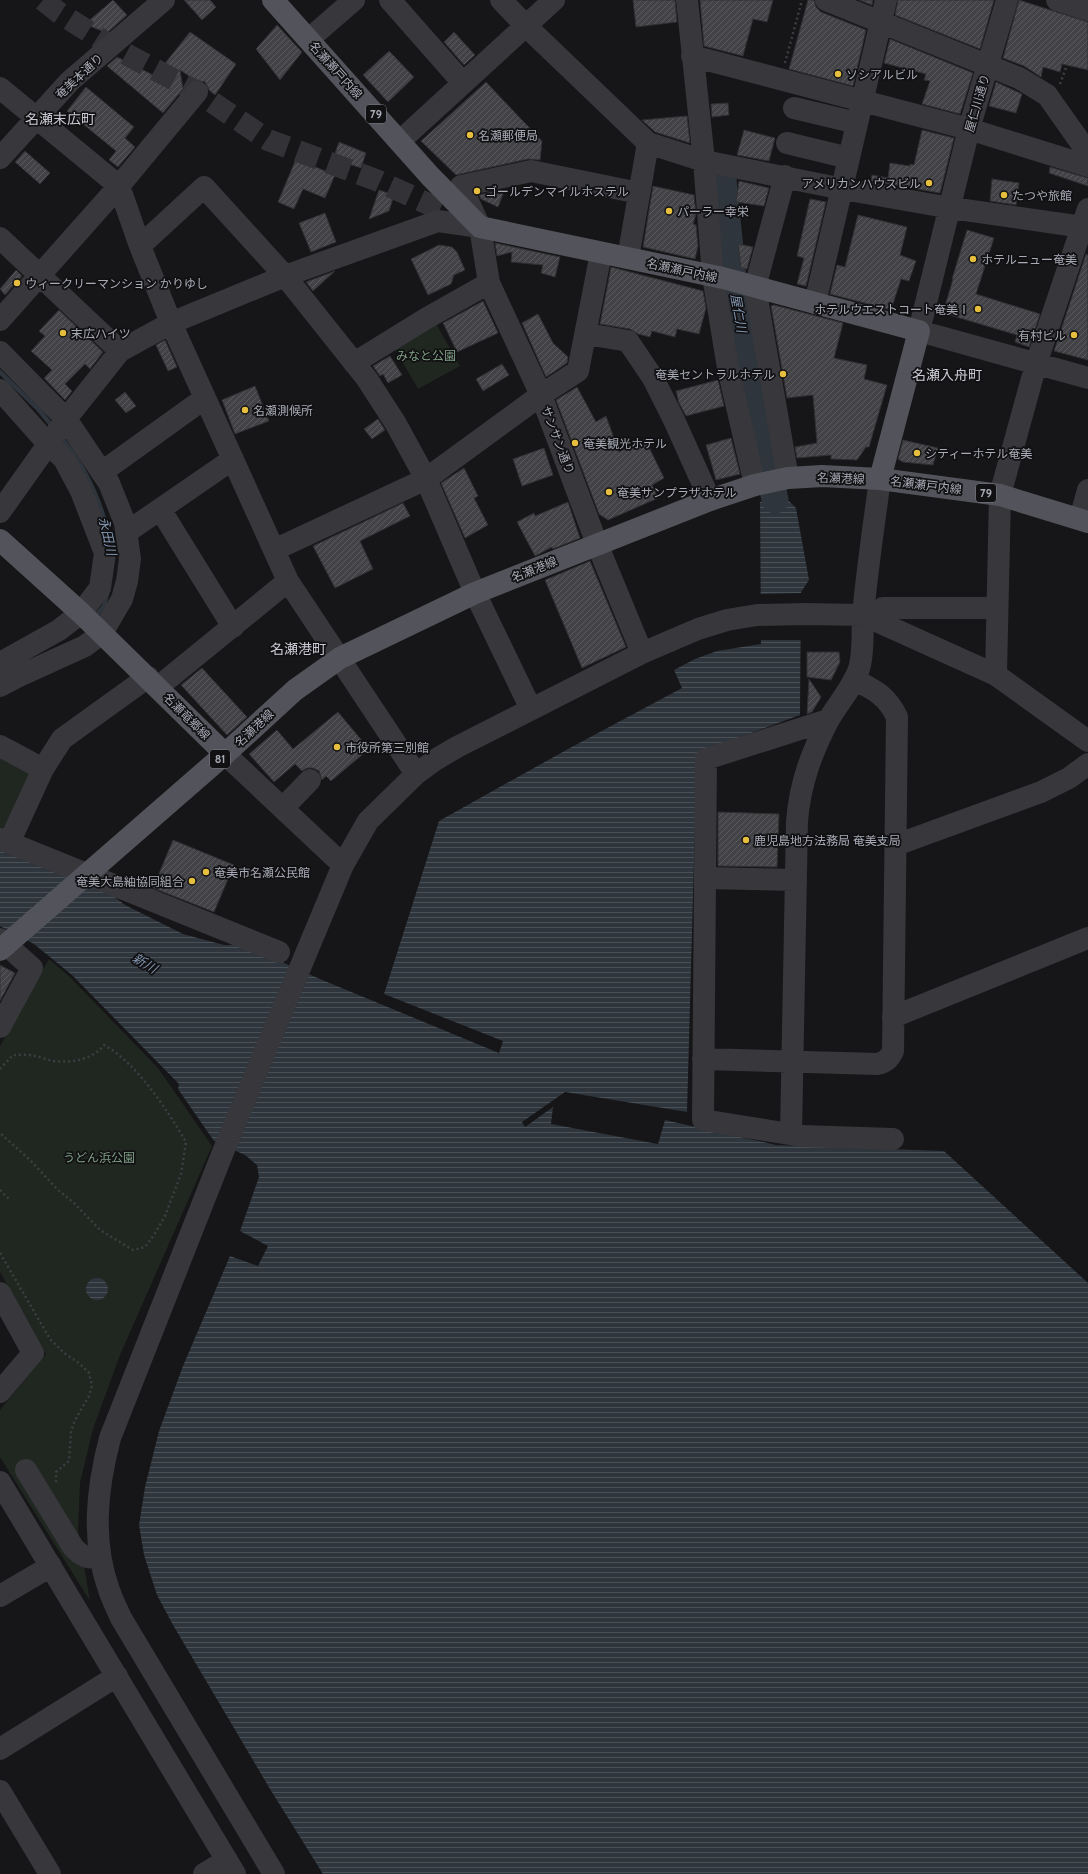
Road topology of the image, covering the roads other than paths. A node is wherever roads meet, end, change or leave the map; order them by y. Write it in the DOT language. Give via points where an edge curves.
graph roads {
  1 [pos="164,0"];
  2 [pos="273,0"];
  3 [pos="354,0"];
  4 [pos="390,0"];
  5 [pos="501,0"];
  6 [pos="554,0"];
  7 [pos="687,0"];
  8 [pos="826,0"];
  9 [pos="886,0"];
  10 [pos="1007,0"];
  11 [pos="1057,0"];
  12 [pos="1088,10"];
  13 [pos="881,22"];
  14 [pos="526,26"];
  15 [pos="309,39"];
  16 [pos="692,56"];
  17 [pos="988,66"];
  18 [pos="463,83"];
  19 [pos="0,88"];
  20 [pos="198,92"];
  21 [pos="862,102"];
  22 [pos="794,108"];
  23 [pos="36,118"];
  24 [pos="857,123"];
  25 [pos="970,129"];
  26 [pos="400,141"];
  27 [pos="648,143"];
  28 [pos="787,143"];
  29 [pos="1088,153"];
  30 [pos="0,158"];
  31 [pos="850,158"];
  32 [pos="704,161"];
  33 [pos="1088,166"];
  34 [pos="785,176"];
  35 [pos="119,186"];
  36 [pos="843,189"];
  37 [pos="640,193"];
  38 [pos="951,208"];
  39 [pos="1086,221"];
  40 [pos="480,227"];
  41 [pos="0,238"];
  42 [pos="140,246"];
  43 [pos="601,253"];
  44 [pos="628,258"];
  45 [pos="40,275"];
  46 [pos="285,276"];
  47 [pos="718,277"];
  48 [pos="489,284"];
  49 [pos="752,286"];
  50 [pos="815,303"];
  51 [pos="0,320"];
  52 [pos="171,323"];
  53 [pos="919,331"];
  54 [pos="586,334"];
  55 [pos="120,351"];
  56 [pos="0,352"];
  57 [pos="354,363"];
  58 [pos="1036,364"];
  59 [pos="1088,378"];
  60 [pos="0,390"];
  61 [pos="541,395"];
  62 [pos="205,398"];
  63 [pos="66,418"];
  64 [pos="49,445"];
  65 [pos="233,459"];
  66 [pos="102,472"];
  67 [pos="786,478"];
  68 [pos="426,479"];
  69 [pos="880,479"];
  70 [pos="757,485"];
  71 [pos="1088,490"];
  72 [pos="1000,495"];
  73 [pos="710,500"];
  74 [pos="160,509"];
  75 [pos="0,512"];
  76 [pos="1084,521"];
  77 [pos="126,532"];
  78 [pos="0,540"];
  79 [pos="597,544"];
  80 [pos="274,550"];
  81 [pos="288,581"];
  82 [pos="476,593"];
  83 [pos="997,608"];
  84 [pos="873,611"];
  85 [pos="81,613"];
  86 [pos="233,627"];
  87 [pos="102,633"];
  88 [pos="642,653"];
  89 [pos="340,658"];
  90 [pos="0,663"];
  91 [pos="996,676"];
  92 [pos="855,680"];
  93 [pos="153,682"];
  94 [pos="0,686"];
  95 [pos="530,708"];
  96 [pos="828,720"];
  97 [pos="1088,741"];
  98 [pos="0,746"];
  99 [pos="225,754"];
  100 [pos="1088,764"];
  101 [pos="43,768"];
  102 [pos="416,774"];
  103 [pos="310,780"];
  104 [pos="283,808"];
  105 [pos="5,841"];
  106 [pos="896,845"];
  107 [pos="343,865"];
  108 [pos="85,876"];
  109 [pos="705,878"];
  110 [pos="796,880"];
  111 [pos="1088,938"];
  112 [pos="4,943"];
  113 [pos="279,952"];
  114 [pos="893,1017"];
  115 [pos="0,1027"];
  116 [pos="703,1059"];
  117 [pos="793,1061"];
  118 [pos="791,1134"];
  119 [pos="893,1138"];
  120 [pos="0,1293"];
  121 [pos="0,1392"];
  122 [pos="26,1470"];
  123 [pos="0,1482"];
  124 [pos="7,1510"];
  125 [pos="100,1557"];
  126 [pos="51,1566"];
  127 [pos="0,1596"];
  128 [pos="116,1676"];
  129 [pos="0,1748"];
  130 [pos="0,1791"];
  131 [pos="231,1867"];
  132 [pos="50,1874"];
  133 [pos="204,1874"];
  134 [pos="274,1874"];
  1 -- 23 [label="street, 奄美本通り" via="70,82"];
  2 -- 15 [label="main road, 名瀬瀬戸内線 / 79"];
  3 -- 15 [label="street"];
  4 -- 18 [label="street"];
  5 -- 14 [label="street"];
  6 -- 14 [label="street"];
  7 -- 16 [label="street"];
  8 -- 13 [label="street"];
  9 -- 13 [label="street"];
  10 -- 17 [label="street, 屋仁川通り"];
  11 -- 12 [label="street"];
  13 -- 17 [label="street"];
  13 -- 21 [label="street"];
  14 -- 18 [label="street"];
  14 -- 27 [label="street"];
  15 -- 26 [label="main road, 名瀬瀬戸内線 / 79"];
  16 -- 21 [label="street"];
  16 -- 32 [label="street"];
  17 -- 25 [label="street, 屋仁川通り"];
  17 -- 29 [label="street" via="1019,78 1047,95"];
  18 -- 26 [label="street"];
  19 -- 23 [label="street"];
  20 -- 35 [label="street"];
  21 -- 24 [label="street"];
  21 -- 25 [label="street"];
  22 -- 24 [label="street"];
  23 -- 30 [label="street, 奄美本通り"];
  23 -- 35 [label="street"];
  24 -- 31 [label="street"];
  25 -- 33 [label="street"];
  25 -- 38 [label="street, 屋仁川通り"];
  26 -- 40 [label="main road, 名瀬瀬戸内線 / 79"];
  27 -- 32 [label="street"];
  27 -- 37 [label="street"];
  28 -- 31 [label="street"];
  31 -- 36 [label="street"];
  32 -- 34 [label="street"];
  32 -- 47 [label="street"];
  34 -- 36 [label="street"];
  34 -- 49 [label="street"];
  35 -- 42 [label="street"];
  35 -- 45 [label="street"];
  36 -- 38 [label="street"];
  36 -- 50 [label="street"];
  37 -- 40 [label="street, サンサン通り" via="531,171 461,186"];
  37 -- 44 [label="street"];
  38 -- 39 [label="street"];
  38 -- 53 [label="street, 屋仁川通り"];
  39 -- 58 [label="street"];
  40 -- 43 [label="main road, 名瀬瀬戸内線"];
  40 -- 46 [label="street" via="438,221"];
  40 -- 48 [label="street, サンサン通り"];
  41 -- 45 [label="street"];
  42 -- 46 [label="street" via="204,187"];
  42 -- 52 [label="street"];
  43 -- 44 [label="main road, 名瀬瀬戸内線"];
  43 -- 54 [label="street"];
  44 -- 47 [label="main road, 名瀬瀬戸内線"];
  45 -- 51 [label="street"];
  45 -- 55 [label="street"];
  46 -- 52 [label="street"];
  46 -- 57 [label="street"];
  47 -- 49 [label="main road, 名瀬瀬戸内線"];
  47 -- 70 [label="street" via="728,368"];
  48 -- 57 [label="street"];
  48 -- 61 [label="street, サンサン通り"];
  49 -- 50 [label="main road, 名瀬瀬戸内線"];
  49 -- 67 [label="street"];
  50 -- 53 [label="main road, 名瀬瀬戸内線"];
  52 -- 55 [label="street"];
  52 -- 62 [label="street"];
  53 -- 58 [label="street"];
  53 -- 69 [label="main road, 名瀬瀬戸内線"];
  54 -- 61 [label="street" via="578,371"];
  54 -- 73 [label="street" via="628,341 653,378"];
  55 -- 63 [label="street"];
  56 -- 63 [label="street"];
  57 -- 68 [label="street" via="396,424"];
  58 -- 59 [label="street"];
  58 -- 72 [label="street"];
  60 -- 64 [label="street"];
  61 -- 68 [label="street"];
  61 -- 79 [label="street, サンサン通り"];
  62 -- 65 [label="street"];
  62 -- 66 [label="street"];
  63 -- 64 [label="street"];
  63 -- 66 [label="street"];
  64 -- 75 [label="street"];
  64 -- 85 [label="street" via="64,459 78,485 105,553 100,588"];
  65 -- 74 [label="street"];
  65 -- 80 [label="street"];
  66 -- 77 [label="street" via="126,523"];
  67 -- 69 [label="main road, 名瀬港線" via="822,476"];
  67 -- 70 [label="main road, 名瀬港線"];
  68 -- 80 [label="street"];
  68 -- 82 [label="street"];
  69 -- 72 [label="main road, 名瀬瀬戸内線 / 79"];
  69 -- 84 [label="street"];
  70 -- 73 [label="main road, 名瀬港線"];
  71 -- 76 [label="street"];
  72 -- 76 [label="main road, 名瀬瀬戸内線 / 79"];
  72 -- 83 [label="street"];
  73 -- 79 [label="main road, 名瀬港線"];
  74 -- 77 [label="street"];
  74 -- 86 [label="street"];
  77 -- 87 [label="street" via="130,559 127,581 122,599"];
  78 -- 85 [label="main road, 名瀬竜郷線 / 81"];
  79 -- 82 [label="main road, 名瀬港線"];
  79 -- 88 [label="street, サンサン通り"];
  80 -- 81 [label="street"];
  81 -- 86 [label="street"];
  81 -- 89 [label="street"];
  82 -- 89 [label="main road, 名瀬港線"];
  82 -- 95 [label="street"];
  83 -- 84 [label="street"];
  83 -- 91 [label="street"];
  84 -- 88 [label="street" via="757,615 727,620 698,629"];
  84 -- 91 [label="street"];
  84 -- 92 [label="street"];
  85 -- 87 [label="main road, 名瀬竜郷線 / 81"];
  85 -- 90 [label="street" via="59,630"];
  86 -- 93 [label="street"];
  87 -- 93 [label="main road, 名瀬竜郷線 / 81"];
  87 -- 94 [label="street" via="85,646"];
  88 -- 95 [label="street"];
  89 -- 99 [label="main road, 名瀬港線" via="295,690"];
  89 -- 102 [label="street"];
  91 -- 97 [label="street"];
  92 -- 96 [label="street"];
  92 -- 106 [label="street" via="878,692 891,705 897,717"];
  93 -- 99 [label="main road, 名瀬竜郷線 / 81"];
  93 -- 101 [label="street" via="62,739"];
  95 -- 102 [label="street" via="457,747"];
  96 -- 109 [label="street" via="706,759"];
  96 -- 110 [label="street" via="806,770 799,795"];
  98 -- 101 [label="street"];
  99 -- 104 [label="street"];
  99 -- 108 [label="main road, 81"];
  100 -- 106 [label="street" via="1069,778 1041,792"];
  101 -- 105 [label="street"];
  102 -- 107 [label="street" via="368,821"];
  103 -- 104 [label="street"];
  104 -- 107 [label="street"];
  105 -- 108 [label="street" via="58,861"];
  106 -- 114 [label="street"];
  107 -- 125 [label="street" via="223,1152 110,1438 102,1470 98,1503"];
  108 -- 112 [label="main road, 81"];
  108 -- 113 [label="street"];
  109 -- 110 [label="street"];
  109 -- 116 [label="street"];
  110 -- 117 [label="street"];
  111 -- 114 [label="street"];
  112 -- 115 [label="street" via="32,968"];
  114 -- 117 [label="street" via="893,1051 890,1058 884,1062 877,1064"];
  116 -- 117 [label="street"];
  116 -- 118 [label="street" via="703,1120"];
  117 -- 118 [label="street"];
  118 -- 119 [label="street"];
  120 -- 121 [label="street" via="34,1353"];
  122 -- 125 [label="street" via="73,1547 80,1555"];
  123 -- 124 [label="street"];
  124 -- 126 [label="street"];
  125 -- 134 [label="street" via="109,1590 121,1618"];
  126 -- 127 [label="street"];
  126 -- 128 [label="street"];
  128 -- 129 [label="street"];
  128 -- 131 [label="street"];
  130 -- 132 [label="street"];
  131 -- 133 [label="street"];
}
